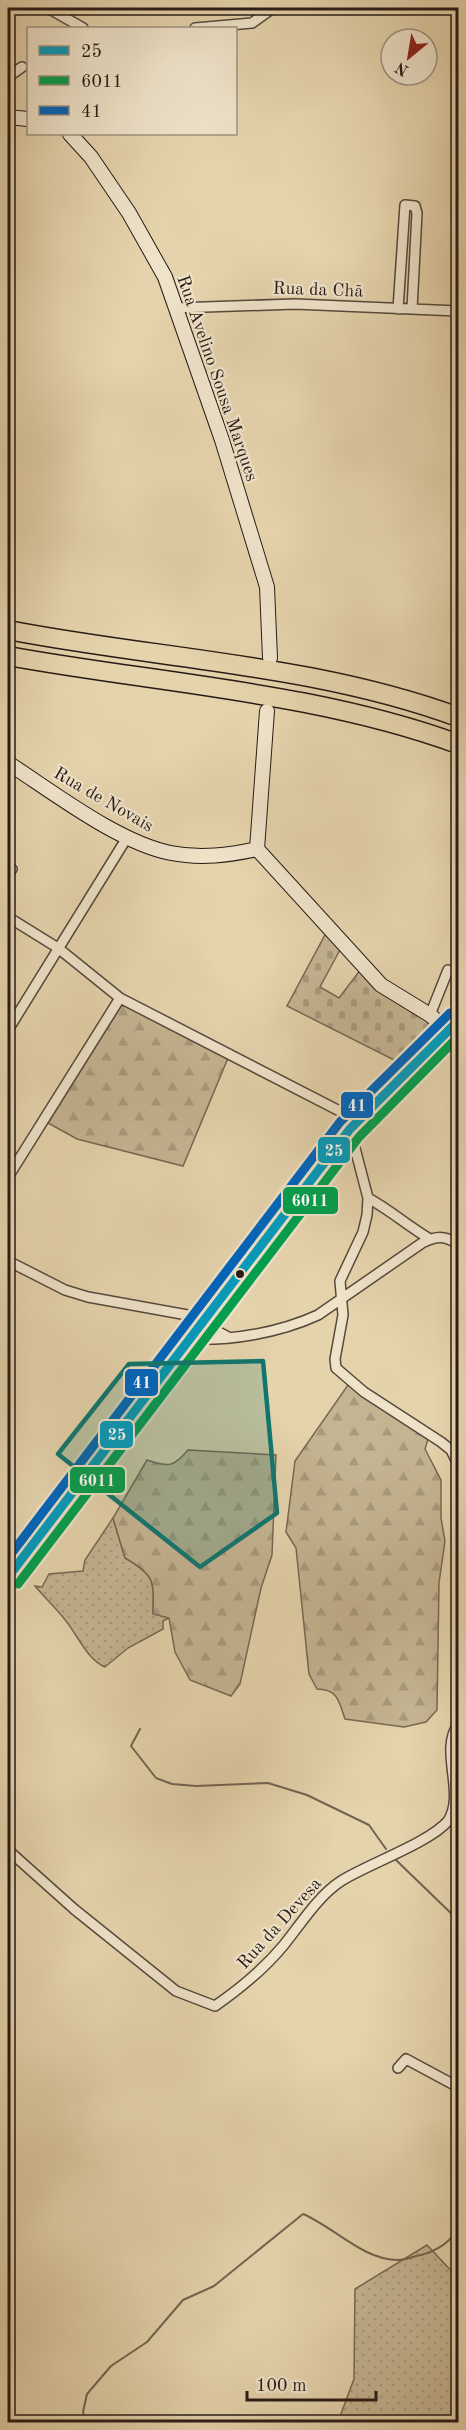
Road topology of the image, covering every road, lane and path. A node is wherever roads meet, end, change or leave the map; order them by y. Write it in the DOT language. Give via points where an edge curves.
graph roads {
  1 [pos="48,8"];
  2 [pos="273,8"];
  3 [pos="81,27"];
  4 [pos="209,27"];
  5 [pos="22,67"];
  6 [pos="8,77"];
  7 [pos="8,117"];
  8 [pos="27,119"];
  9 [pos="71,135"];
  10 [pos="176,308"];
  11 [pos="398,309"];
  12 [pos="412,309"];
  13 [pos="459,311"];
  14 [pos="8,630"];
  15 [pos="8,656"];
  16 [pos="270,658"];
  17 [pos="267,711"];
  18 [pos="459,717"];
  19 [pos="459,744"];
  20 [pos="8,763"];
  21 [pos="128,837"];
  22 [pos="258,849"];
  23 [pos="8,867"];
  24 [pos="8,874"];
  25 [pos="8,917"];
  26 [pos="58,948"];
  27 [pos="448,970"];
  28 [pos="120,998"];
  29 [pos="430,1015"];
  30 [pos="8,1030"];
  31 [pos="455,1030"];
  32 [pos="355,1125"];
  33 [pos="8,1177"];
  34 [pos="368,1198"];
  35 [pos="430,1239"];
  36 [pos="459,1244"];
  37 [pos="8,1261"];
  38 [pos="339,1300"];
  39 [pos="204,1318"];
  40 [pos="230,1338"];
  41 [pos="188,1339"];
  42 [pos="459,1464"];
  43 [pos="8,1577"];
  44 [pos="459,1725"];
  45 [pos="8,1850"];
  46 [pos="398,2068"];
  47 [pos="459,2087"];
  1 -- 3 [label="street"];
  2 -- 4 [label="street" via="252,24"];
  5 -- 6 [label="street"];
  7 -- 8 [label="street"];
  9 -- 10 [label="street, Rua Avelino Sousa Marques" via="129,213 165,277"];
  10 -- 11 [label="street, Rua da Chã" via="295,304"];
  10 -- 16 [label="street, Rua Avelino Sousa Marques" via="267,587"];
  11 -- 12 [label="street, Rua da Chã"];
  11 -- 12 [label="street" via="405,205 415,206 417,213"];
  12 -- 13 [label="street, Rua da Chã"];
  14 -- 18 [label="highway" via="335,683"];
  15 -- 19 [label="highway" via="321,707"];
  17 -- 22 [label="street"];
  20 -- 21 [label="street, Rua de Novais"];
  21 -- 22 [label="street, Rua de Novais" via="170,853 192,856 223,856"];
  21 -- 26 [label="street"];
  22 -- 29 [label="street" via="381,985"];
  23 -- 24 [label="street" via="12,869"];
  25 -- 26 [label="street"];
  26 -- 28 [label="street"];
  26 -- 30 [label="street"];
  27 -- 29 [label="street"];
  28 -- 32 [label="street"];
  28 -- 33 [label="street"];
  29 -- 31 [label="street"];
  31 -- 32 [label="street"];
  32 -- 34 [label="street"];
  32 -- 39 [label="street"];
  34 -- 35 [label="street"];
  34 -- 38 [label="street" via="363,1232 340,1281"];
  35 -- 36 [label="street" via="444,1237"];
  35 -- 38 [label="street"];
  37 -- 39 [label="street" via="65,1290 88,1297"];
  38 -- 40 [label="street" via="304,1321"];
  38 -- 42 [label="street" via="343,1316 336,1368 364,1392 441,1442"];
  39 -- 40 [label="street"];
  39 -- 41 [label="street"];
  40 -- 41 [label="street"];
  41 -- 43 [label="street"];
  44 -- 45 [label="street, Rua da Devesa" via="450,1747 456,1803 448,1820 340,1882 255,1977 215,2006 176,1991"];
  46 -- 47 [label="street" via="406,2059"];
}
